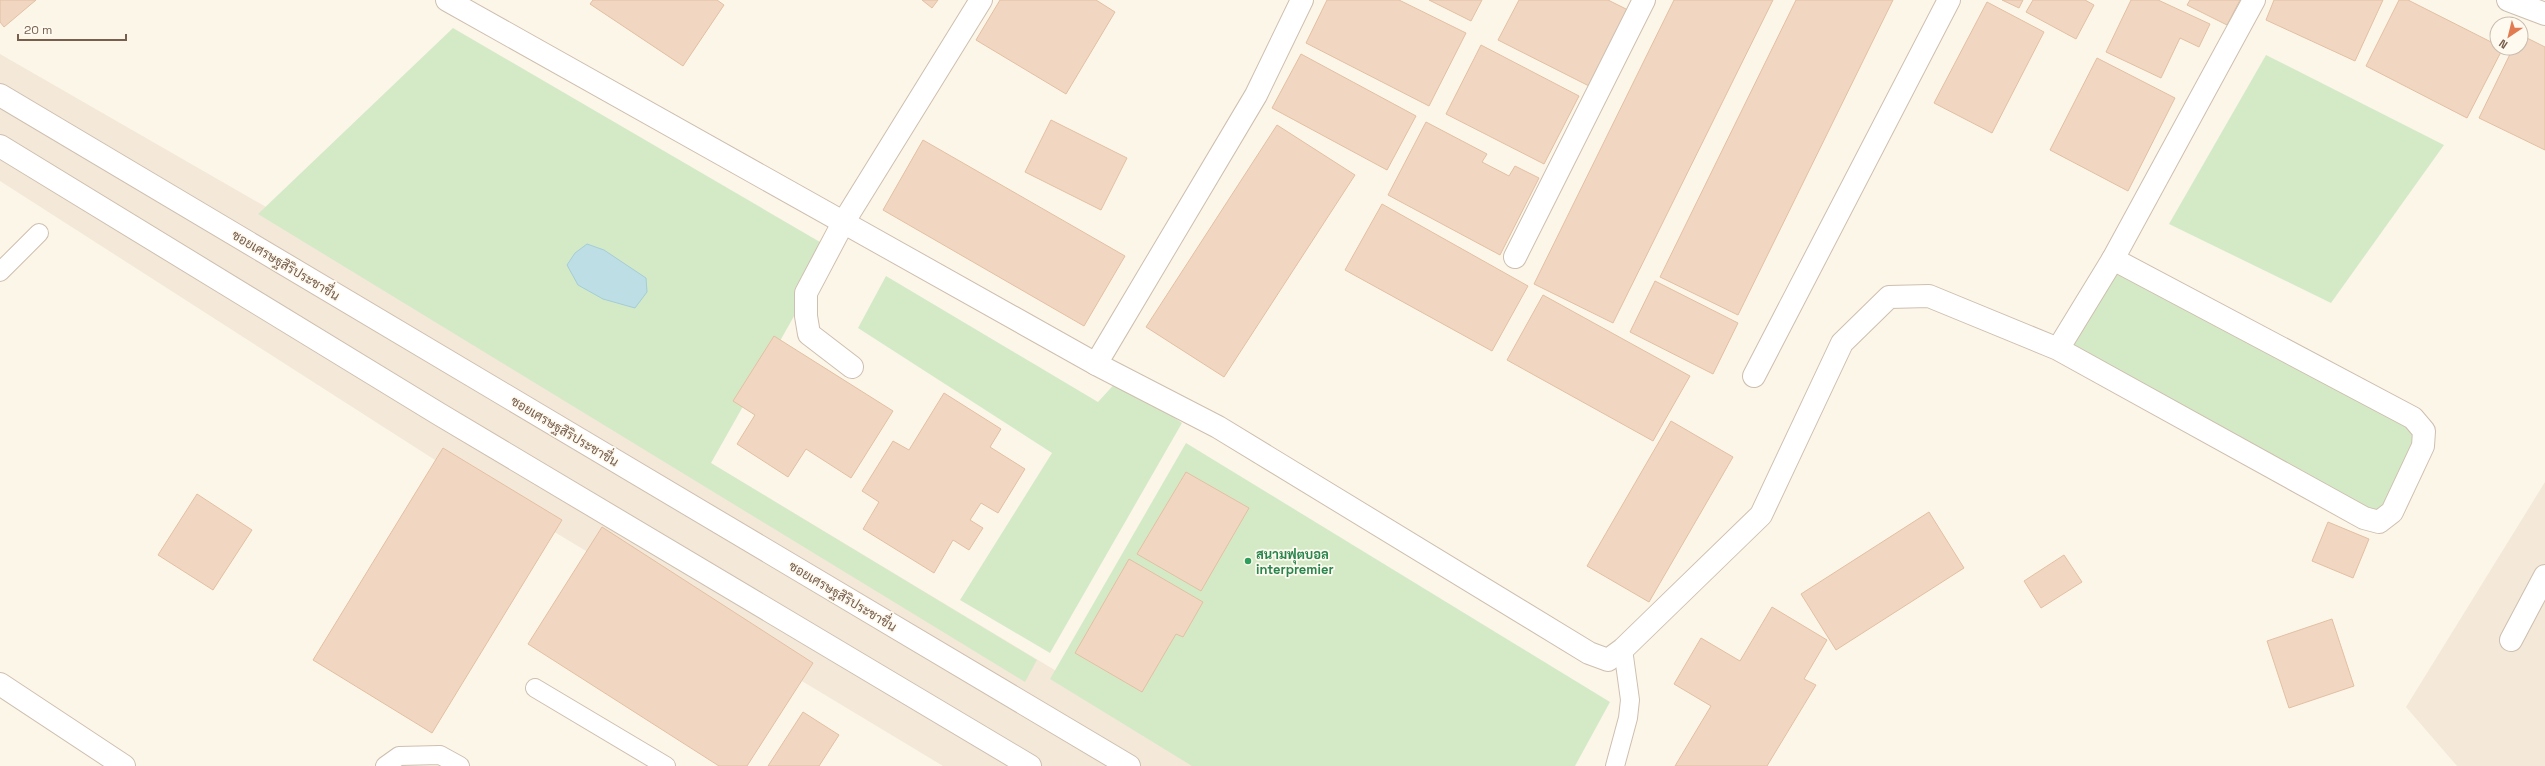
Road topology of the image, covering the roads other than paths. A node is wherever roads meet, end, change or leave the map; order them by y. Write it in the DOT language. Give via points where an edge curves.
graph roads {
  1 [pos="447,0"];
  2 [pos="981,0"];
  3 [pos="1302,0"];
  4 [pos="1644,0"];
  5 [pos="1949,0"];
  6 [pos="2254,0"];
  7 [pos="2508,0"];
  8 [pos="2538,8"];
  9 [pos="0,95"];
  10 [pos="0,146"];
  11 [pos="843,223"];
  12 [pos="39,233"];
  13 [pos="1514,257"];
  14 [pos="2113,259"];
  15 [pos="0,272"];
  16 [pos="2058,349"];
  17 [pos="1096,364"];
  18 [pos="852,367"];
  19 [pos="1754,376"];
  20 [pos="2545,576"];
  21 [pos="2511,640"];
  22 [pos="1623,649"];
  23 [pos="0,684"];
  24 [pos="535,688"];
  25 [pos="124,766"];
  26 [pos="385,766"];
  27 [pos="460,766"];
  28 [pos="666,766"];
  29 [pos="1030,766"];
  30 [pos="1129,766"];
  31 [pos="1615,766"];
  1 -- 11 [label="street"];
  2 -- 11 [label="street"];
  3 -- 17 [label="street" via="1256,95"];
  4 -- 13 [label="street"];
  5 -- 19 [label="street"];
  6 -- 14 [label="street"];
  7 -- 8 [label="street"];
  9 -- 30 [label="street, ซอยเศรษฐสิริประชาชื่น"];
  10 -- 29 [label="street" via="439,414"];
  11 -- 17 [label="street"];
  11 -- 18 [label="street" via="806,293 806,316 809,334"];
  12 -- 15 [label="lane"];
  14 -- 16 [label="street"];
  14 -- 16 [label="street" via="2413,418 2424,431 2423,446 2392,512 2379,522 2364,518"];
  16 -- 22 [label="street" via="1929,296 1889,297 1842,343 1761,515"];
  17 -- 22 [label="street" via="1218,427 1589,653 1608,660"];
  20 -- 21 [label="street"];
  22 -- 31 [label="lane" via="1630,700 1628,718"];
  23 -- 25 [label="street"];
  24 -- 28 [label="lane"];
  26 -- 27 [label="lane" via="399,756 440,755"];
}
